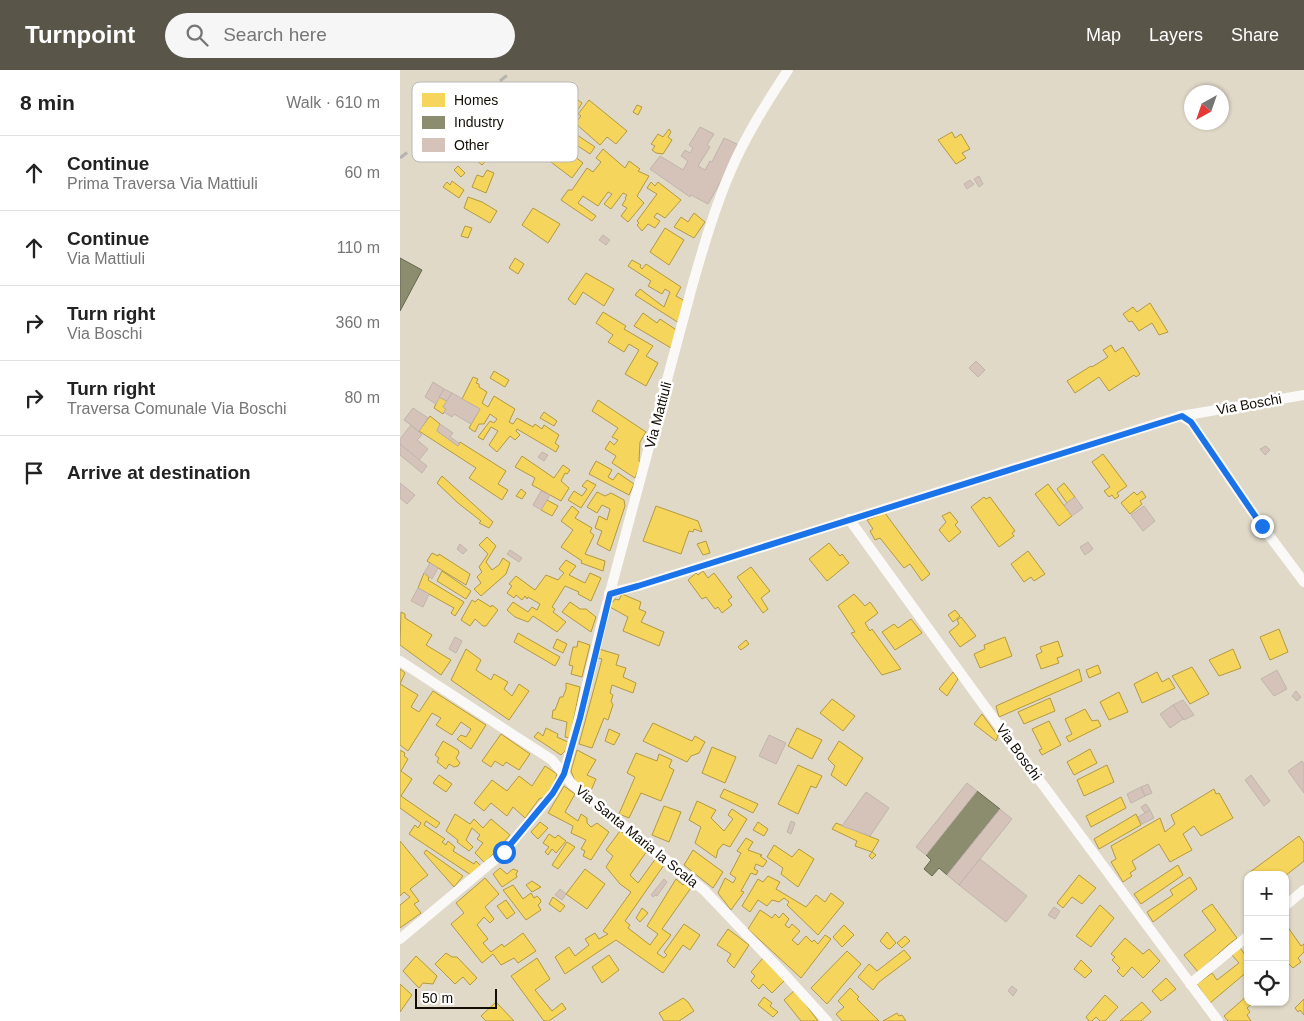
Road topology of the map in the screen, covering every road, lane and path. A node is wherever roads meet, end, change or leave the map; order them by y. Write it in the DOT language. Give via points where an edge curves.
graph roads {
  1 [pos="788,70"];
  2 [pos="1304,395"];
  3 [pos="1182,416"];
  4 [pos="849,519"];
  5 [pos="1304,582"];
  6 [pos="610,594"];
  7 [pos="400,661"];
  8 [pos="564,774"];
  9 [pos="1304,890"];
  10 [pos="1289,903"];
  11 [pos="400,939"];
  12 [pos="1244,939"];
  13 [pos="1190,984"];
  14 [pos="827,1021"];
  15 [pos="1218,1021"];
  1 -- 6 [label="street, Via Mattiuli" via="760,113 720,197 692,283"];
  2 -- 3 [label="street, Via Boschi"];
  3 -- 4 [label="street, Via Boschi"];
  3 -- 5 [label="street" via="1191,422"];
  4 -- 6 [label="street, Via Boschi"];
  4 -- 13 [label="street, Via Boschi"];
  6 -- 8 [label="street, Via Mattiuli"];
  7 -- 8 [label="street, Via Santa Maria la Scala" via="552,760"];
  8 -- 11 [label="street, Via Mattiuli" via="553,793 504,852"];
  8 -- 14 [label="street, Via Santa Maria la Scala" via="572,784 704,890"];
  9 -- 10 [label="street"];
  12 -- 13 [label="street"];
  13 -- 15 [label="street, Via Boschi"];
}
